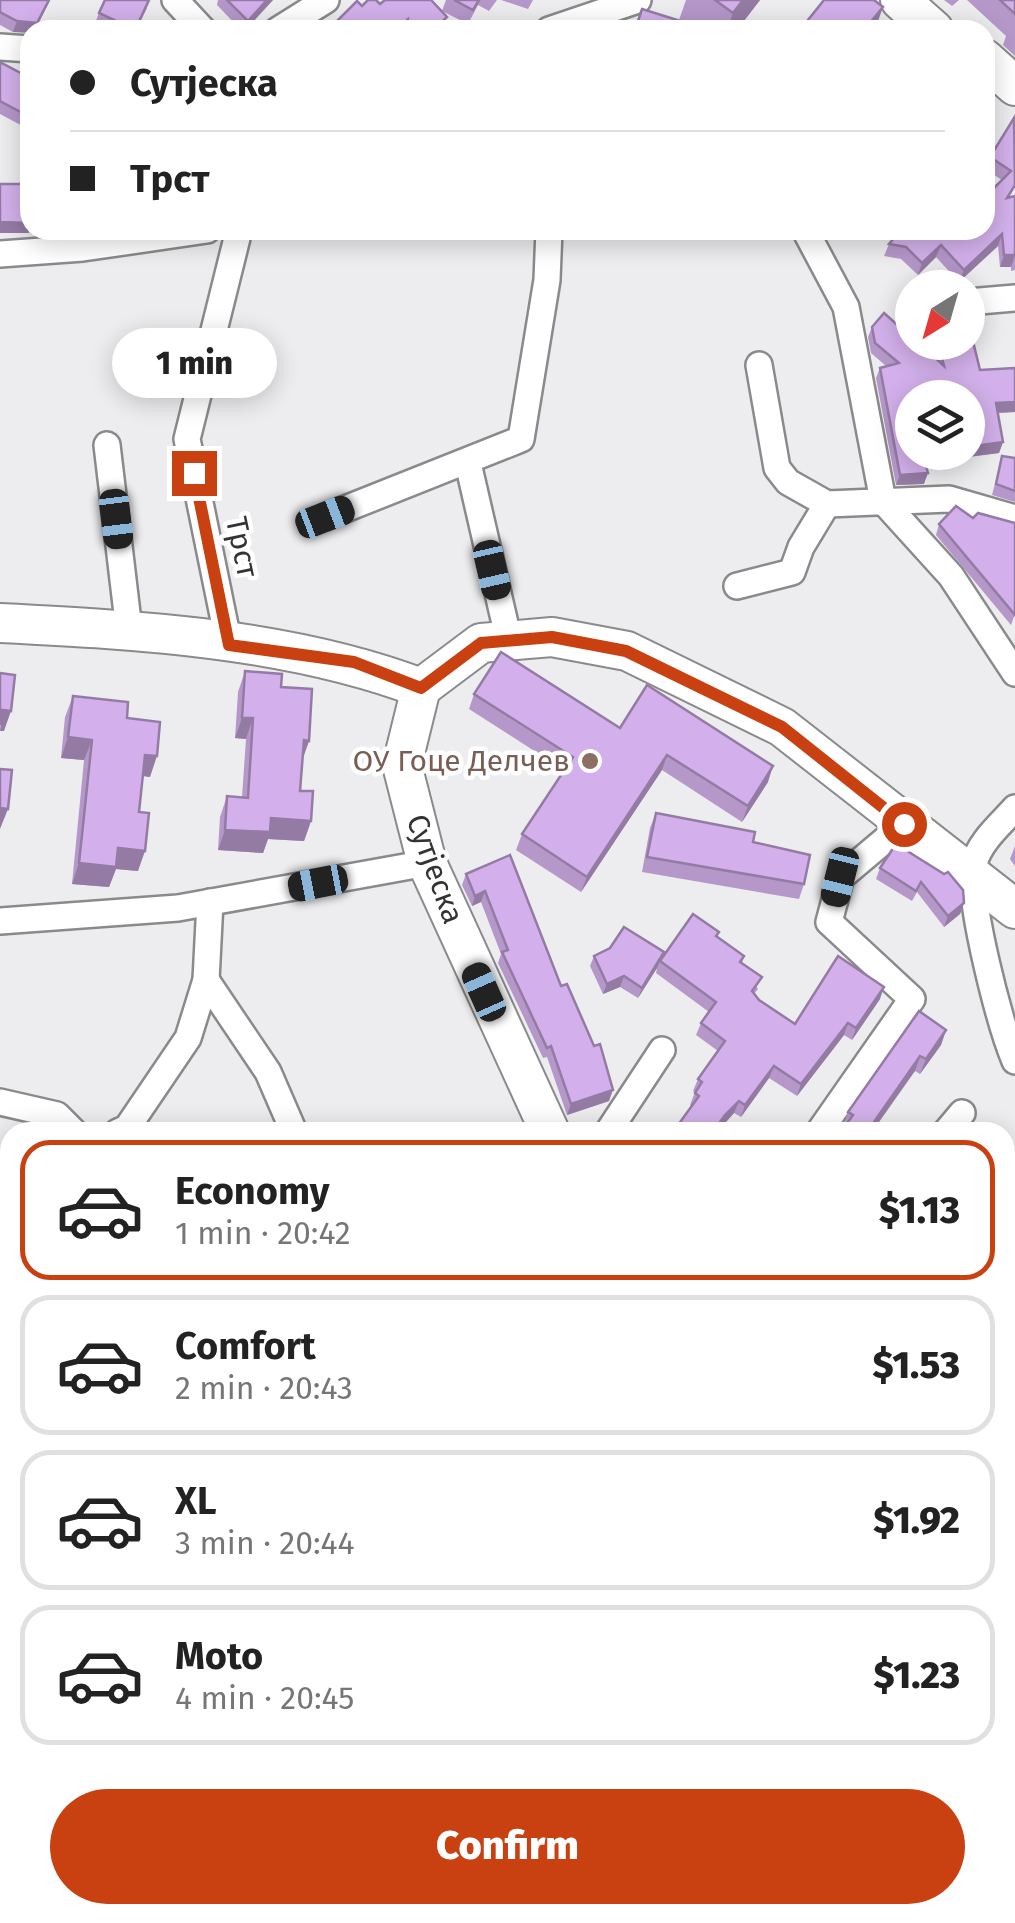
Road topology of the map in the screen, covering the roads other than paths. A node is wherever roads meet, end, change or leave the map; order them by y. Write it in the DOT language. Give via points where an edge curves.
graph roads {
  1 [pos="174,0"];
  2 [pos="326,0"];
  3 [pos="900,0"];
  4 [pos="919,0"];
  5 [pos="619,7"];
  6 [pos="193,20"];
  7 [pos="294,20"];
  8 [pos="579,20"];
  9 [pos="923,20"];
  10 [pos="941,20"];
  11 [pos="995,68"];
  12 [pos="995,84"];
  13 [pos="1015,86"];
  14 [pos="1015,101"];
  15 [pos="121,240"];
  16 [pos="237,240"];
  17 [pos="548,240"];
  18 [pos="810,240"];
  19 [pos="0,254"];
  20 [pos="1015,298"];
  21 [pos="985,301"];
  22 [pos="759,364"];
  23 [pos="107,446"];
  24 [pos="468,463"];
  25 [pos="883,501"];
  26 [pos="827,504"];
  27 [pos="325,517"];
  28 [pos="1015,518"];
  29 [pos="737,586"];
  30 [pos="0,623"];
  31 [pos="130,630"];
  32 [pos="509,640"];
  33 [pos="229,645"];
  34 [pos="1015,673"];
  35 [pos="421,688"];
  36 [pos="1015,808"];
  37 [pos="904,824"];
  38 [pos="428,863"];
  39 [pos="973,880"];
  40 [pos="210,902"];
  41 [pos="1015,908"];
  42 [pos="0,921"];
  43 [pos="206,980"];
  44 [pos="662,1050"];
  45 [pos="1015,1061"];
  46 [pos="0,1102"];
  47 [pos="64,1122"];
  48 [pos="131,1122"];
  49 [pos="290,1122"];
  50 [pos="545,1122"];
  51 [pos="615,1122"];
  52 [pos="826,1122"];
  1 -- 6 [label="street"];
  2 -- 7 [label="street"];
  3 -- 9 [label="street"];
  4 -- 10 [label="street"];
  5 -- 8 [label="street"];
  11 -- 13 [label="street"];
  12 -- 14 [label="street"];
  15 -- 19 [label="street"];
  16 -- 33 [label="street, Трст" via="187,439"];
  17 -- 24 [label="street" via="521,439"];
  18 -- 25 [label="street" via="846,307"];
  20 -- 21 [label="street"];
  22 -- 26 [label="street" via="777,468"];
  23 -- 31 [label="street"];
  24 -- 27 [label="street"];
  24 -- 32 [label="street"];
  25 -- 26 [label="street"];
  25 -- 28 [label="street" via="966,501"];
  25 -- 34 [label="street" via="951,576"];
  26 -- 29 [label="street" via="792,572"];
  30 -- 31 [label="street"];
  31 -- 33 [label="street"];
  32 -- 35 [label="street" via="481,643"];
  32 -- 37 [label="street" via="552,637 626,651 782,727"];
  33 -- 35 [label="street" via="354,662"];
  35 -- 38 [label="street, Сутјеска" via="402,765"];
  36 -- 39 [label="street" via="980,848"];
  37 -- 39 [label="street"];
  37 -- 52 [label="street" via="840,877 830,922 912,999"];
  38 -- 40 [label="street"];
  38 -- 50 [label="street, Сутјеска"];
  39 -- 41 [label="street"];
  39 -- 45 [label="street"];
  40 -- 42 [label="street"];
  40 -- 43 [label="street"];
  43 -- 48 [label="street" via="188,1038"];
  43 -- 49 [label="street" via="268,1072"];
  44 -- 51 [label="street"];
  46 -- 47 [label="street"];
}
